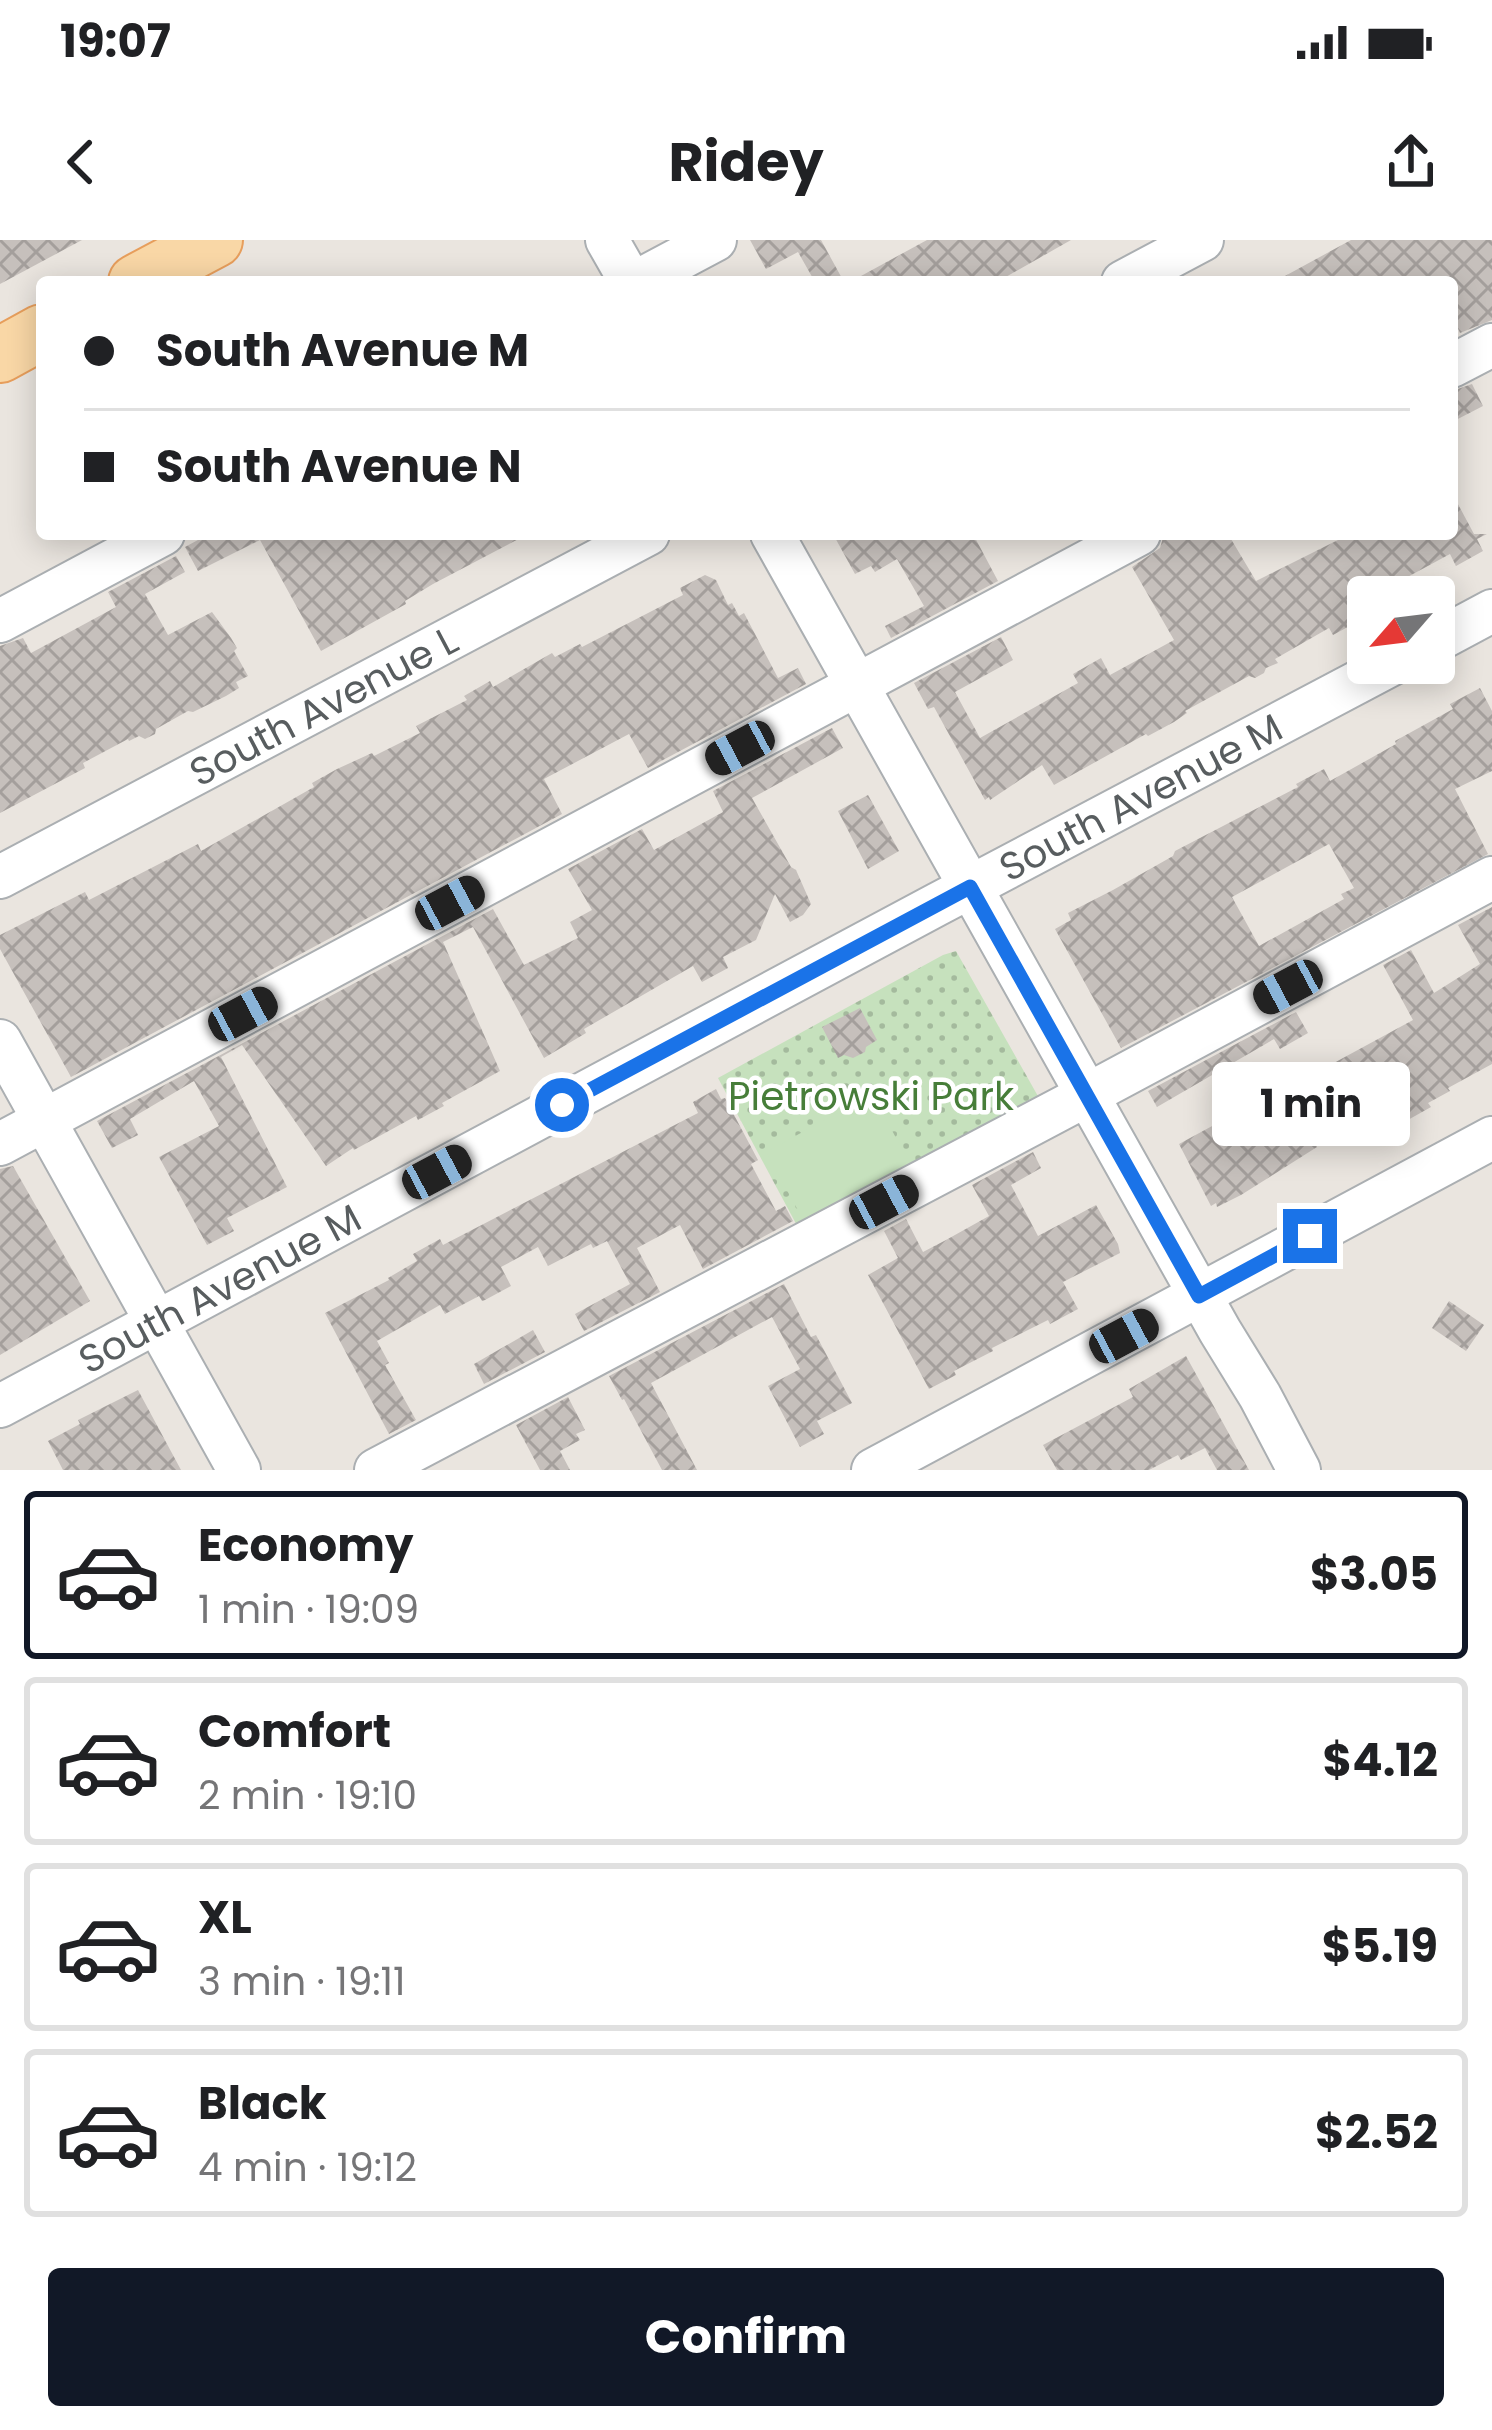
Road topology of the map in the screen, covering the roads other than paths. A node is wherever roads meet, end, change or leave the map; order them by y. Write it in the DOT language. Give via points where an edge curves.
graph roads {
  1 [pos="214,240"];
  2 [pos="607,240"];
  3 [pos="715,240"];
  4 [pos="1202,240"];
  5 [pos="147,276"];
  6 [pos="629,276"];
  7 [pos="645,276"];
  8 [pos="1134,276"];
  9 [pos="36,335"];
  10 [pos="1492,345"];
  11 [pos="0,355"];
  12 [pos="1458,363"];
  13 [pos="152,540"];
  14 [pos="637,540"];
  15 [pos="775,540"];
  16 [pos="1128,540"];
  17 [pos="1492,611"];
  18 [pos="0,621"];
  19 [pos="1455,631"];
  20 [pos="1354,684"];
  21 [pos="857,685"];
  22 [pos="0,877"];
  23 [pos="1492,878"];
  24 [pos="970,887"];
  25 [pos="0,1041"];
  26 [pos="1087,1095"];
  27 [pos="44,1120"];
  28 [pos="1492,1138"];
  29 [pos="0,1144"];
  30 [pos="1199,1296"];
  31 [pos="157,1322"];
  32 [pos="0,1406"];
  33 [pos="239,1470"];
  34 [pos="376,1470"];
  35 [pos="873,1470"];
  36 [pos="1299,1470"];
  1 -- 5 [label="main road"];
  2 -- 6 [label="street"];
  3 -- 7 [label="street"];
  4 -- 8 [label="street"];
  9 -- 11 [label="main road"];
  10 -- 12 [label="street"];
  13 -- 18 [label="street"];
  14 -- 22 [label="street, South Avenue L"];
  15 -- 21 [label="street"];
  16 -- 21 [label="street"];
  17 -- 19 [label="street"];
  20 -- 24 [label="street, South Avenue M"];
  21 -- 24 [label="street"];
  21 -- 27 [label="street"];
  23 -- 26 [label="street"];
  24 -- 26 [label="street"];
  24 -- 31 [label="street, South Avenue M"];
  25 -- 27 [label="street"];
  26 -- 30 [label="street"];
  26 -- 34 [label="street"];
  27 -- 29 [label="street"];
  27 -- 31 [label="street"];
  28 -- 30 [label="street"];
  30 -- 35 [label="street"];
  30 -- 36 [label="street"];
  31 -- 32 [label="street, South Avenue M"];
  31 -- 33 [label="street"];
}
